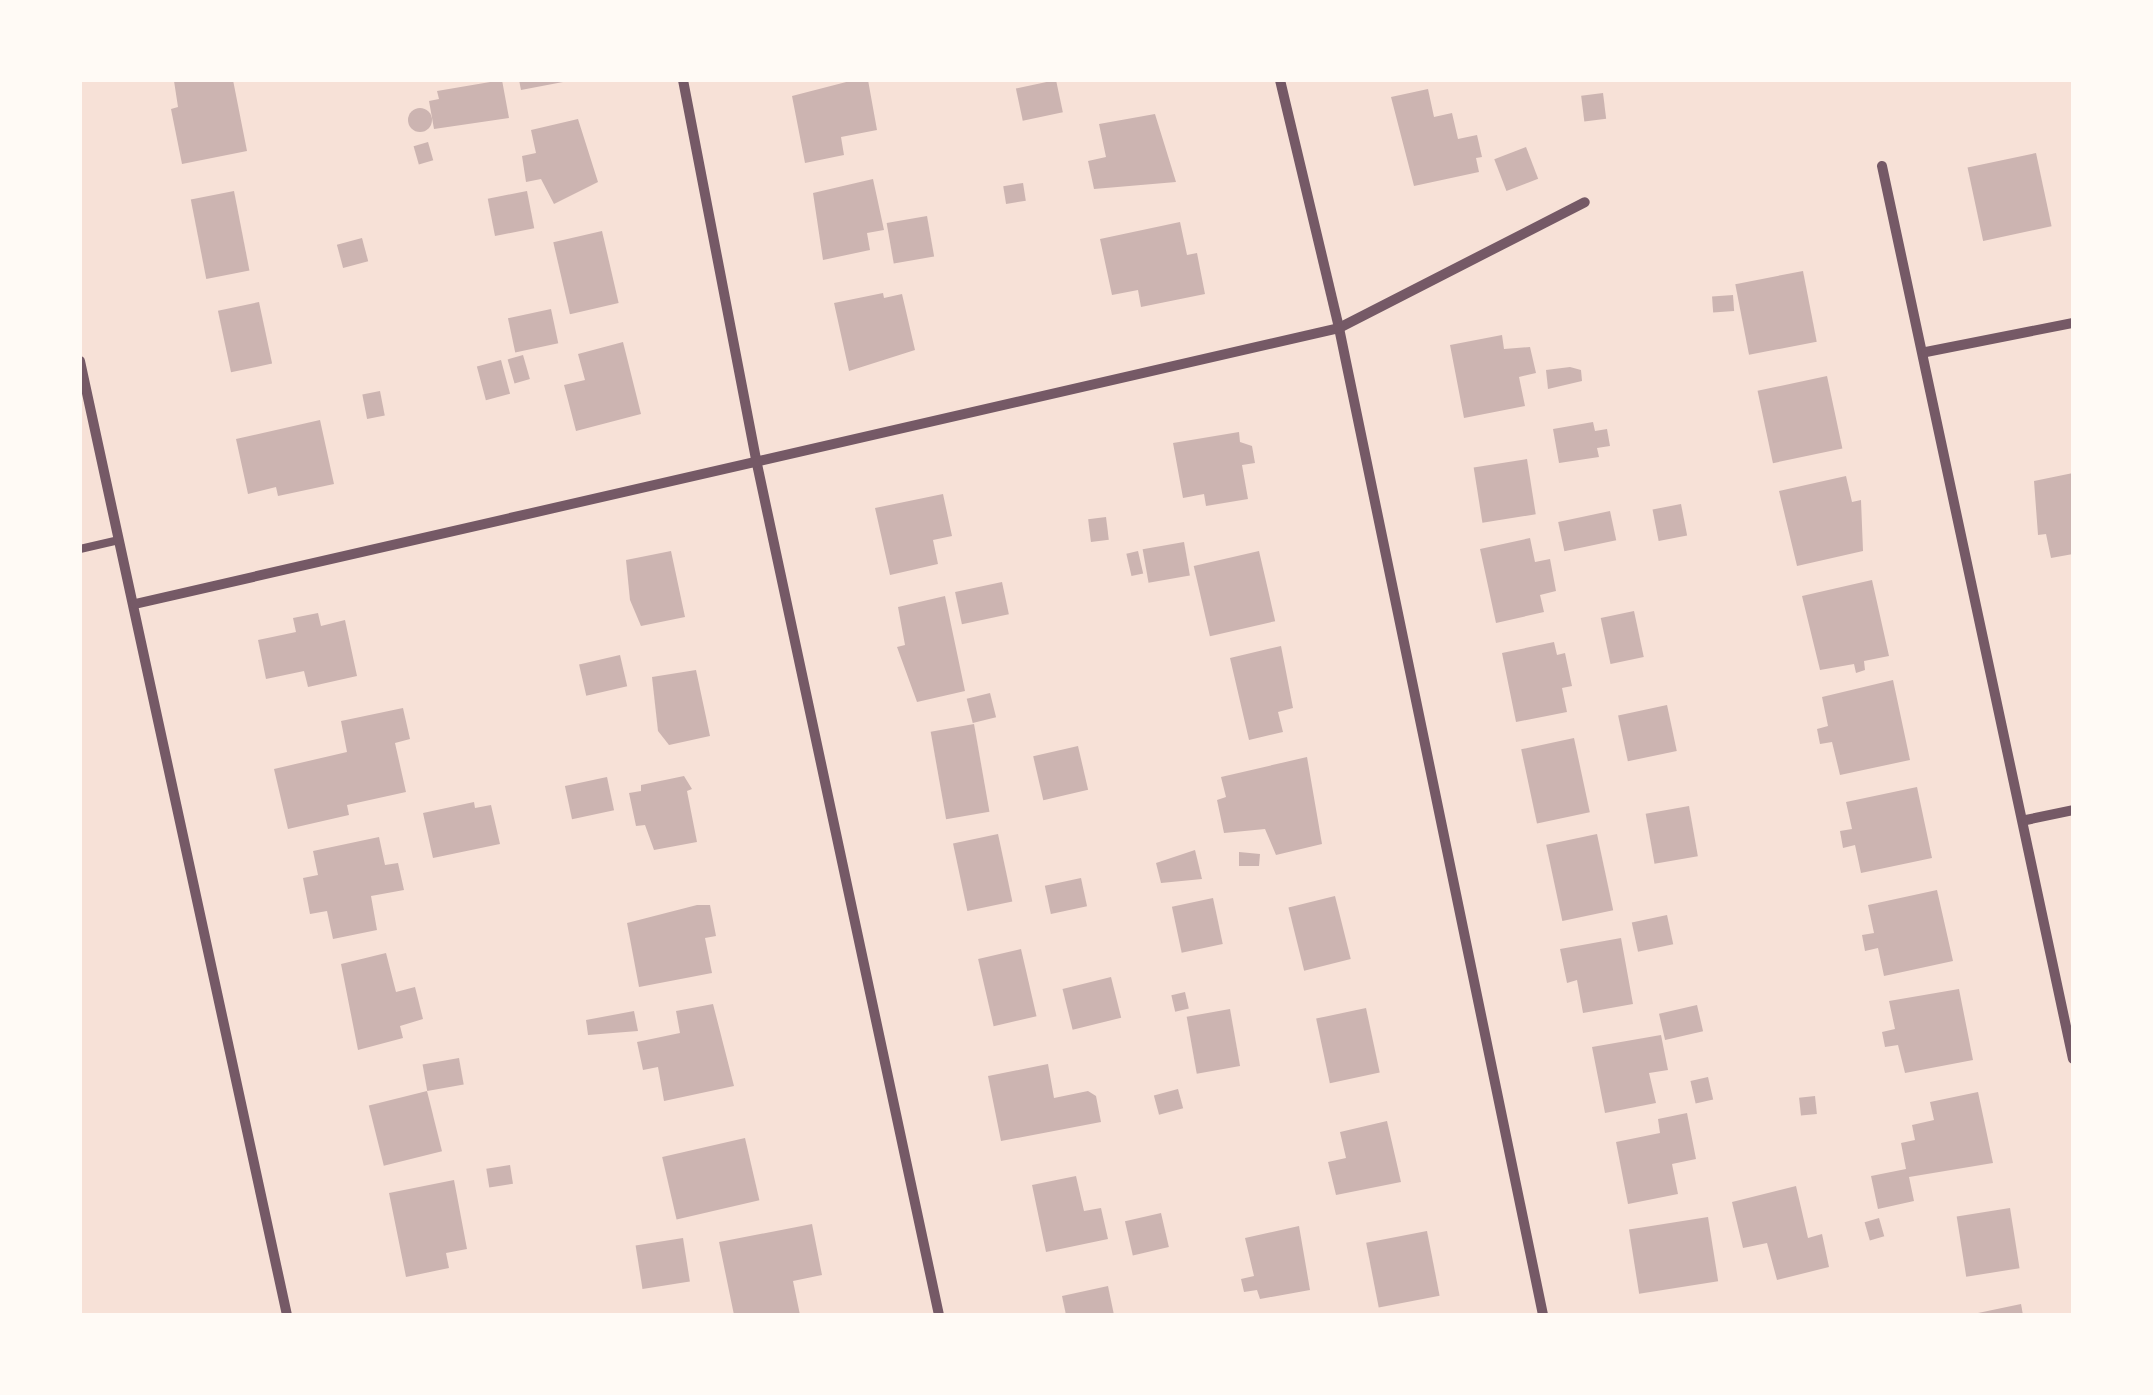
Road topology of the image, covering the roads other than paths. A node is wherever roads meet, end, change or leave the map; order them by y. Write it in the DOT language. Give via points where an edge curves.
graph roads {
  1 [pos="683,80"];
  2 [pos="1280,80"];
  3 [pos="1882,166"];
  4 [pos="1585,202"];
  5 [pos="2073,322"];
  6 [pos="1338,328"];
  7 [pos="1926,352"];
  8 [pos="80,361"];
  9 [pos="86,414"];
  10 [pos="756,464"];
  11 [pos="120,540"];
  12 [pos="80,549"];
  13 [pos="135,604"];
  14 [pos="2073,810"];
  15 [pos="2026,820"];
  16 [pos="2073,1058"];
  17 [pos="284,1314"];
  18 [pos="939,1315"];
  19 [pos="1543,1315"];
  1 -- 10 [label="street"];
  2 -- 6 [label="street"];
  3 -- 7 [label="street"];
  4 -- 6 [label="street"];
  5 -- 7 [label="street"];
  6 -- 10 [label="street"];
  6 -- 19 [label="street"];
  7 -- 15 [label="street"];
  8 -- 9 [label="street"];
  9 -- 11 [label="street"];
  10 -- 13 [label="street"];
  10 -- 18 [label="street"];
  11 -- 12 [label="lane"];
  11 -- 13 [label="street"];
  13 -- 17 [label="street"];
  14 -- 15 [label="street"];
  15 -- 16 [label="street"];
}
